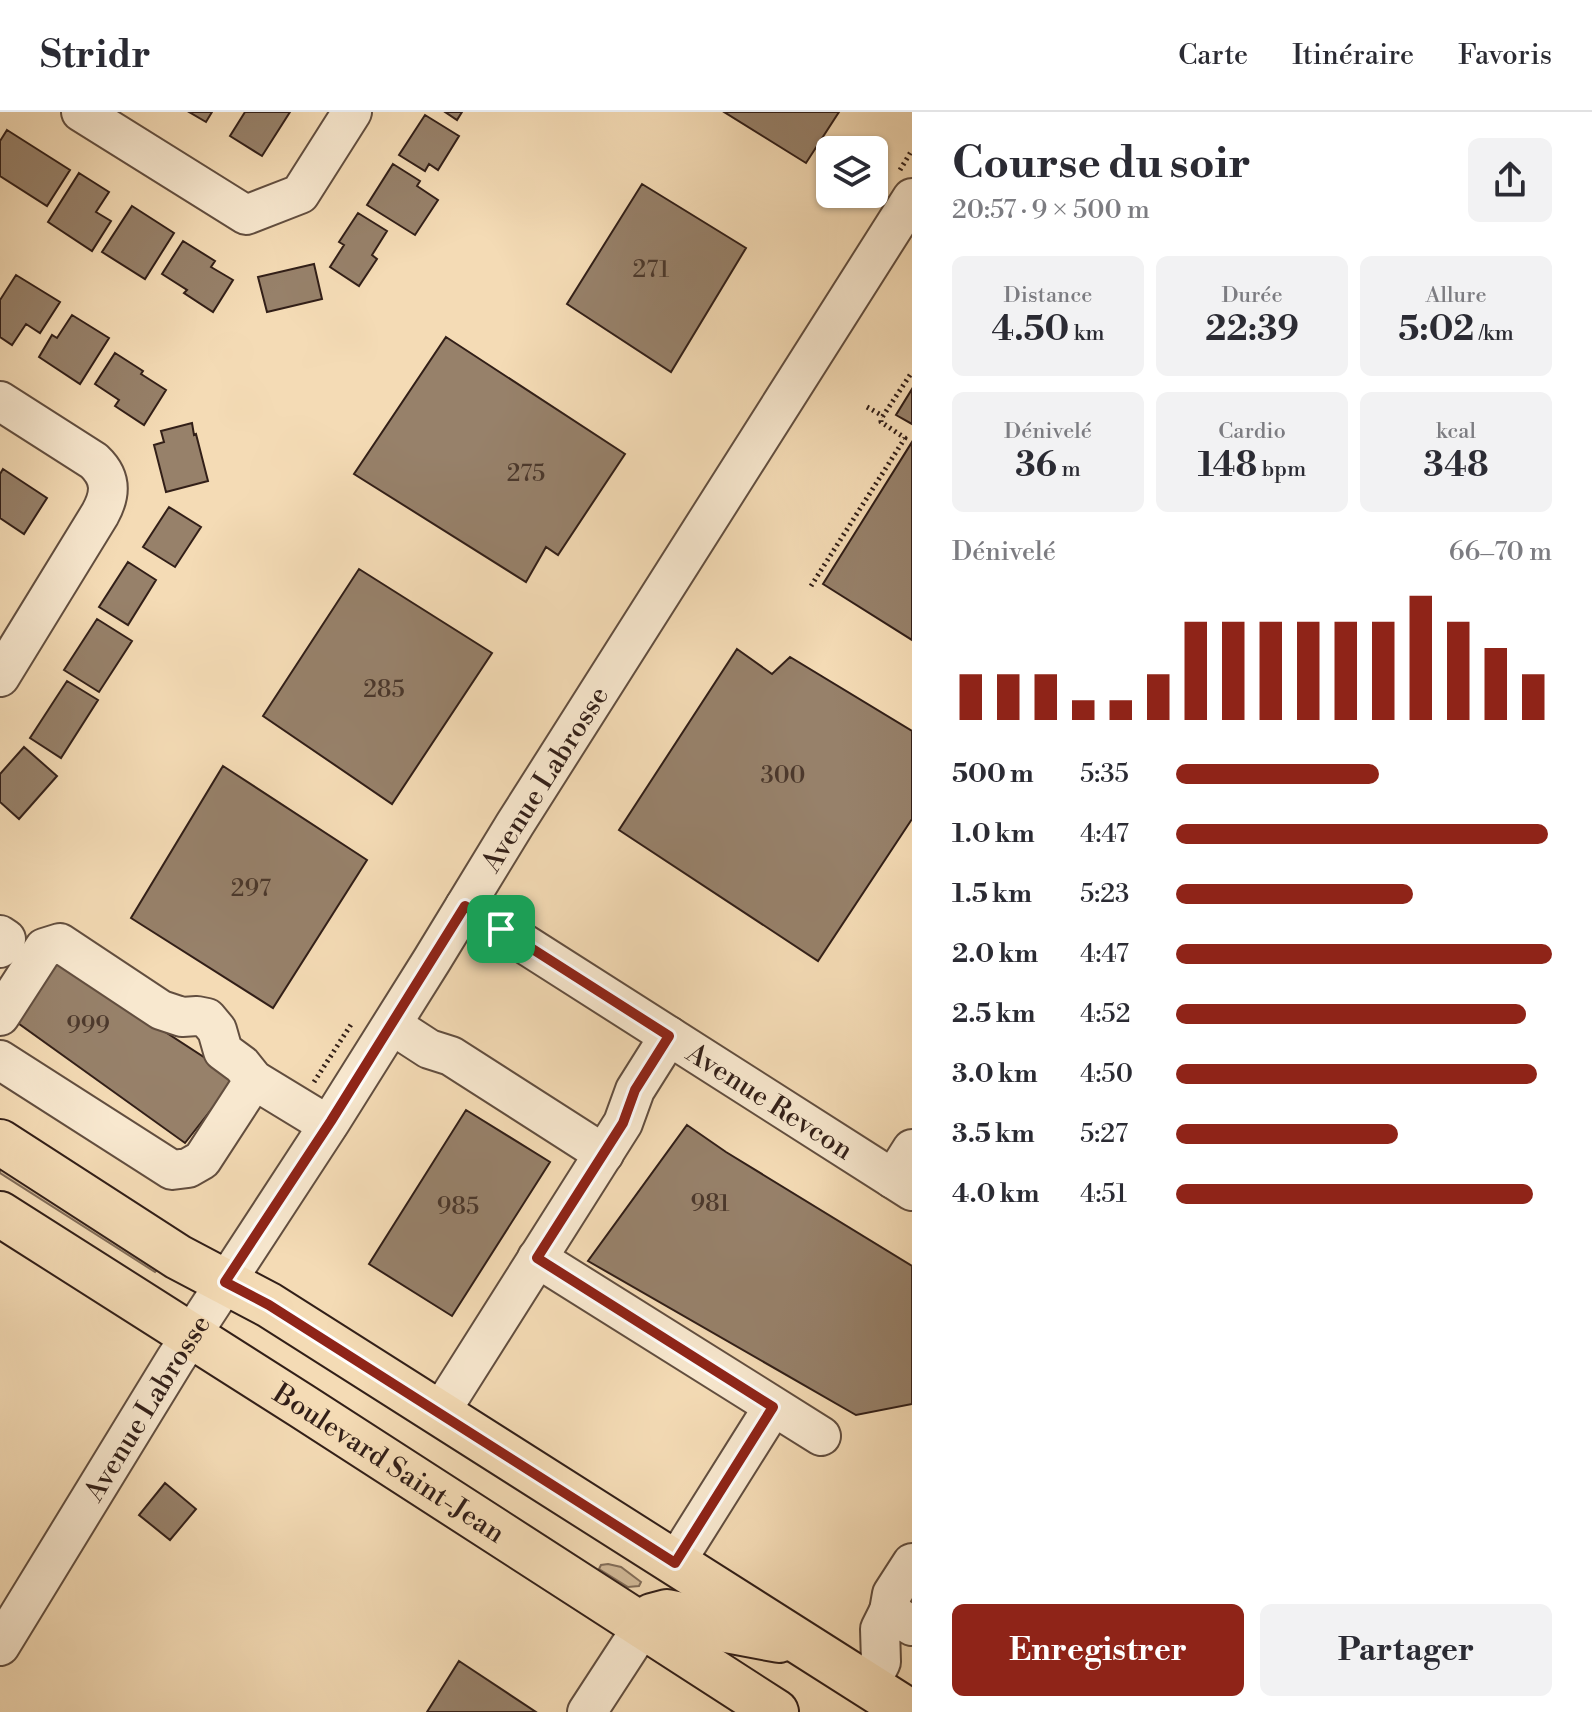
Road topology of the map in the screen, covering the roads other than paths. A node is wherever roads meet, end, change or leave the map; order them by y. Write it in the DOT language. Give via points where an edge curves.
graph roads {
  1 [pos="81,112"];
  2 [pos="352,112"];
  3 [pos="912,198"];
  4 [pos="0,401"];
  5 [pos="0,677"];
  6 [pos="465,906"];
  7 [pos="0,935"];
  8 [pos="0,948"];
  9 [pos="0,1016"];
  10 [pos="392,1025"];
  11 [pos="669,1036"];
  12 [pos="0,1060"];
  13 [pos="254,1080"];
  14 [pos="328,1125"];
  15 [pos="0,1142"];
  16 [pos="604,1154"];
  17 [pos="906,1173"];
  18 [pos="0,1214"];
  19 [pos="537,1258"];
  20 [pos="225,1282"];
  21 [pos="191,1336"];
  22 [pos="773,1407"];
  23 [pos="439,1414"];
  24 [pos="821,1436"];
  25 [pos="675,1563"];
  26 [pos="912,1563"];
  27 [pos="900,1618"];
  28 [pos="643,1626"];
  29 [pos="805,1645"];
  30 [pos="0,1646"];
  31 [pos="869,1686"];
  32 [pos="587,1712"];
  33 [pos="776,1712"];
  34 [pos="910,1712"];
  1 -- 2 [label="street" via="246,215 300,194"];
  3 -- 6 [label="street, Avenue Labrosse"];
  4 -- 5 [label="street" via="94,461 109,488 100,514"];
  6 -- 10 [label="street, Avenue Labrosse"];
  6 -- 11 [label="street, Avenue Revcon"];
  7 -- 8 [label="street" via="6,939"];
  9 -- 13 [label="street" via="44,948 60,943 161,1010 207,1018 223,1051"];
  10 -- 14 [label="street, Avenue Labrosse"];
  10 -- 16 [label="street" via="429,1049 451,1056"];
  11 -- 16 [label="street"];
  11 -- 17 [label="street, Avenue Revcon"];
  12 -- 13 [label="street" via="180,1171 202,1160"];
  13 -- 14 [label="street"];
  14 -- 20 [label="street, Avenue Labrosse"];
  15 -- 20 [label="main road"];
  16 -- 19 [label="street"];
  18 -- 21 [label="main road, Boulevard Saint-Jean"];
  19 -- 22 [label="street"];
  19 -- 23 [label="street"];
  20 -- 21 [label="street, Avenue Labrosse"];
  20 -- 23 [label="main road"];
  21 -- 28 [label="main road, Boulevard Saint-Jean"];
  21 -- 30 [label="street, Avenue Labrosse"];
  22 -- 24 [label="street"];
  22 -- 25 [label="street"];
  23 -- 25 [label="main road"];
  25 -- 29 [label="main road"];
  26 -- 27 [label="street" via="892,1594"];
  27 -- 31 [label="street" via="880,1629 881,1662"];
  28 -- 29 [label="main road" via="652,1616 667,1612 699,1625"];
  28 -- 32 [label="street"];
  28 -- 33 [label="main road, Boulevard Saint-Jean"];
  29 -- 31 [label="main road"];
  31 -- 34 [label="main road"];
}
